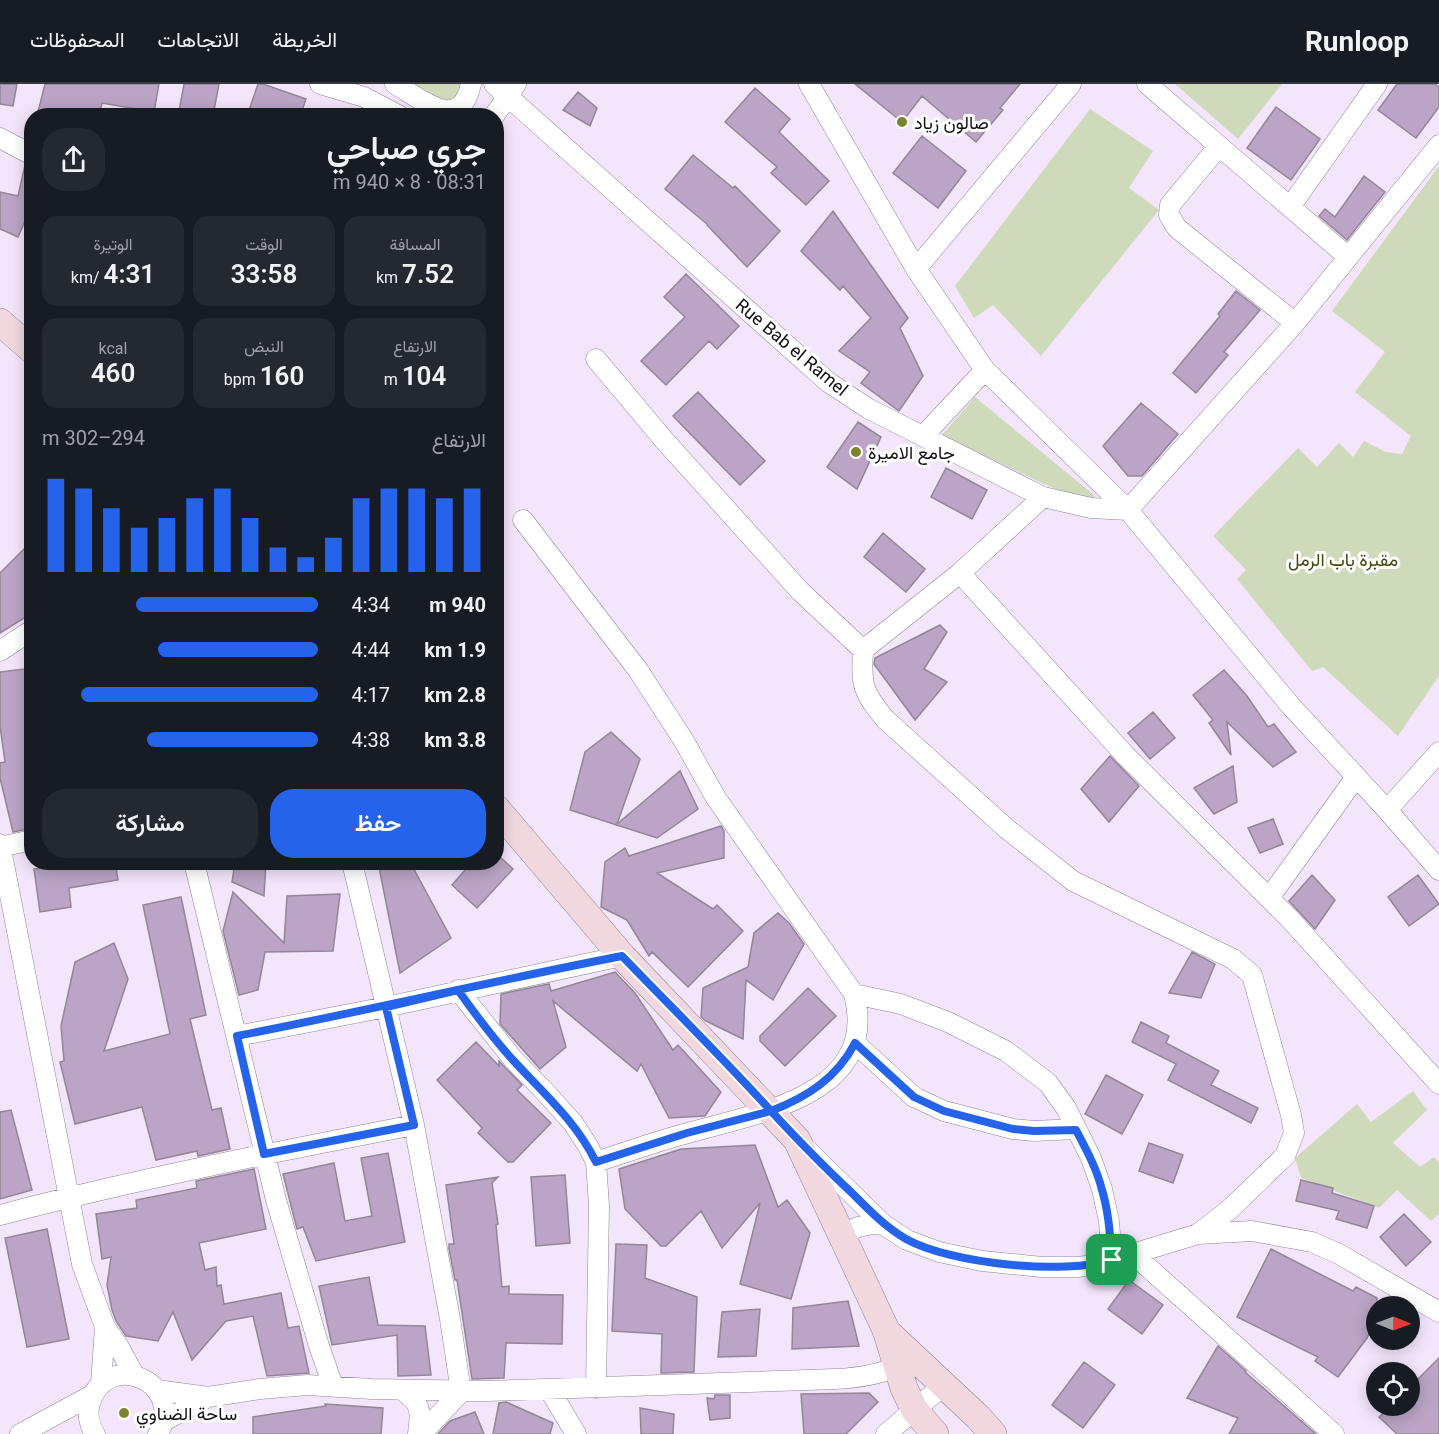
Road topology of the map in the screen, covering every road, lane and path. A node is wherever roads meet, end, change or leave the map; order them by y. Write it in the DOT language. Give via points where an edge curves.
graph roads {
  1 [pos="320,84"];
  2 [pos="395,84"];
  3 [pos="471,84"];
  4 [pos="1071,84"];
  5 [pos="1147,84"];
  6 [pos="1377,84"];
  7 [pos="506,88"];
  8 [pos="817,88"];
  9 [pos="385,108"];
  10 [pos="437,108"];
  11 [pos="460,108"];
  12 [pos="497,108"];
  13 [pos="0,138"];
  14 [pos="1439,145"];
  15 [pos="1219,146"];
  16 [pos="24,151"];
  17 [pos="1290,207"];
  18 [pos="1347,256"];
  19 [pos="916,269"];
  20 [pos="0,322"];
  21 [pos="1295,323"];
  22 [pos="0,333"];
  23 [pos="24,343"];
  24 [pos="24,345"];
  25 [pos="596,359"];
  26 [pos="985,370"];
  27 [pos="923,436"];
  28 [pos="1044,497"];
  29 [pos="1128,510"];
  30 [pos="523,520"];
  31 [pos="960,573"];
  32 [pos="24,635"];
  33 [pos="863,650"];
  34 [pos="0,651"];
  35 [pos="1439,752"];
  36 [pos="1356,777"];
  37 [pos="1387,810"];
  38 [pos="504,816"];
  39 [pos="24,842"];
  40 [pos="0,846"];
  41 [pos="196,870"];
  42 [pos="354,870"];
  43 [pos="1439,870"];
  44 [pos="1269,898"];
  45 [pos="622,956"];
  46 [pos="458,990"];
  47 [pos="854,993"];
  48 [pos="386,1007"];
  49 [pos="237,1036"];
  50 [pos="855,1043"];
  51 [pos="1439,1084"];
  52 [pos="771,1111"];
  53 [pos="414,1125"];
  54 [pos="1076,1130"];
  55 [pos="796,1140"];
  56 [pos="264,1154"];
  57 [pos="596,1162"];
  58 [pos="68,1198"];
  59 [pos="0,1215"];
  60 [pos="884,1225"];
  61 [pos="1198,1234"];
  62 [pos="843,1240"];
  63 [pos="1132,1253"];
  64 [pos="1112,1260"];
  65 [pos="1439,1312"];
  66 [pos="105,1327"];
  67 [pos="906,1363"];
  68 [pos="134,1375"];
  69 [pos="944,1385"];
  70 [pos="333,1386"];
  71 [pos="596,1388"];
  72 [pos="97,1389"];
  73 [pos="549,1389"];
  74 [pos="157,1390"];
  75 [pos="402,1390"];
  76 [pos="461,1392"];
  77 [pos="208,1396"];
  78 [pos="914,1409"];
  79 [pos="161,1428"];
  80 [pos="20,1434"];
  81 [pos="95,1434"];
  82 [pos="419,1434"];
  83 [pos="576,1434"];
  84 [pos="886,1434"];
  85 [pos="935,1434"];
  86 [pos="993,1434"];
  87 [pos="1334,1434"];
  1 -- 9 [label="street" via="364,97"];
  2 -- 10 [label="street"];
  3 -- 11 [label="street"];
  4 -- 19 [label="street"];
  5 -- 15 [label="street"];
  6 -- 17 [label="street"];
  7 -- 12 [label="street"];
  7 -- 27 [label="street, Rue Bab el Ramel" via="828,382 869,409"];
  8 -- 19 [label="street"];
  13 -- 16 [label="street"];
  14 -- 18 [label="street"];
  15 -- 17 [label="street"];
  15 -- 21 [label="street" via="1170,206 1169,214 1178,228"];
  17 -- 18 [label="street"];
  18 -- 21 [label="street"];
  19 -- 26 [label="street"];
  20 -- 23 [label="street"];
  21 -- 29 [label="street"];
  22 -- 24 [label="street"];
  25 -- 33 [label="street" via="800,591"];
  26 -- 27 [label="street"];
  26 -- 29 [label="street"];
  27 -- 28 [label="street, Rue Bab el Ramel"];
  28 -- 29 [label="street, Rue Bab el Ramel" via="1091,508"];
  28 -- 31 [label="street"];
  29 -- 36 [label="street" via="1290,705"];
  30 -- 47 [label="street" via="638,670 716,798"];
  31 -- 33 [label="street"];
  31 -- 44 [label="street" via="1126,756"];
  32 -- 34 [label="street"];
  33 -- 61 [label="street" via="861,677 874,705 892,726 1007,829 1073,881 1233,959 1252,975 1293,1133 1285,1156"];
  35 -- 37 [label="street"];
  36 -- 37 [label="street"];
  36 -- 44 [label="street"];
  37 -- 43 [label="street"];
  38 -- 45 [label="street"];
  39 -- 40 [label="street"];
  40 -- 58 [label="street"];
  41 -- 49 [label="street"];
  42 -- 48 [label="street"];
  44 -- 51 [label="street"];
  45 -- 46 [label="street"];
  45 -- 52 [label="street"];
  46 -- 48 [label="street"];
  46 -- 57 [label="street" via="513,1059 573,1123"];
  47 -- 50 [label="street" via="859,1013"];
  47 -- 54 [label="street" via="926,1013 1006,1051 1048,1083"];
  48 -- 49 [label="street"];
  48 -- 53 [label="street"];
  49 -- 56 [label="street"];
  50 -- 52 [label="street" via="829,1079"];
  50 -- 54 [label="street" via="914,1097 944,1111 1013,1129"];
  52 -- 55 [label="street"];
  52 -- 57 [label="street"];
  53 -- 56 [label="street"];
  53 -- 76 [label="street"];
  54 -- 64 [label="street" via="1102,1189"];
  55 -- 60 [label="street"];
  55 -- 62 [label="street"];
  56 -- 58 [label="street"];
  56 -- 70 [label="street"];
  57 -- 71 [label="street"];
  58 -- 59 [label="street"];
  58 -- 66 [label="street" via="82,1264"];
  60 -- 62 [label="street" via="858,1227"];
  60 -- 64 [label="street" via="939,1252 982,1261 1077,1267"];
  61 -- 63 [label="street"];
  61 -- 65 [label="street" via="1252,1231 1312,1242"];
  62 -- 67 [label="street"];
  63 -- 64 [label="street"];
  63 -- 87 [label="street"];
  66 -- 68 [label="street"];
  66 -- 72 [label="street"];
  67 -- 69 [label="street"];
  67 -- 71 [label="street" via="853,1378"];
  67 -- 78 [label="street" via="904,1388"];
  68 -- 72 [label="street" via="111,1378"];
  68 -- 74 [label="street"];
  69 -- 78 [label="street"];
  69 -- 86 [label="street"];
  70 -- 75 [label="street"];
  70 -- 77 [label="street" via="289,1386"];
  71 -- 73 [label="street"];
  72 -- 80 [label="street"];
  72 -- 81 [label="street" via="89,1406"];
  73 -- 76 [label="street"];
  73 -- 83 [label="street"];
  74 -- 77 [label="street"];
  74 -- 79 [label="street" via="165,1410"];
  75 -- 76 [label="street"];
  75 -- 82 [label="street" via="417,1402"];
  76 -- 82 [label="street"];
  77 -- 79 [label="street"];
  78 -- 84 [label="street"];
  78 -- 85 [label="street"];
}
